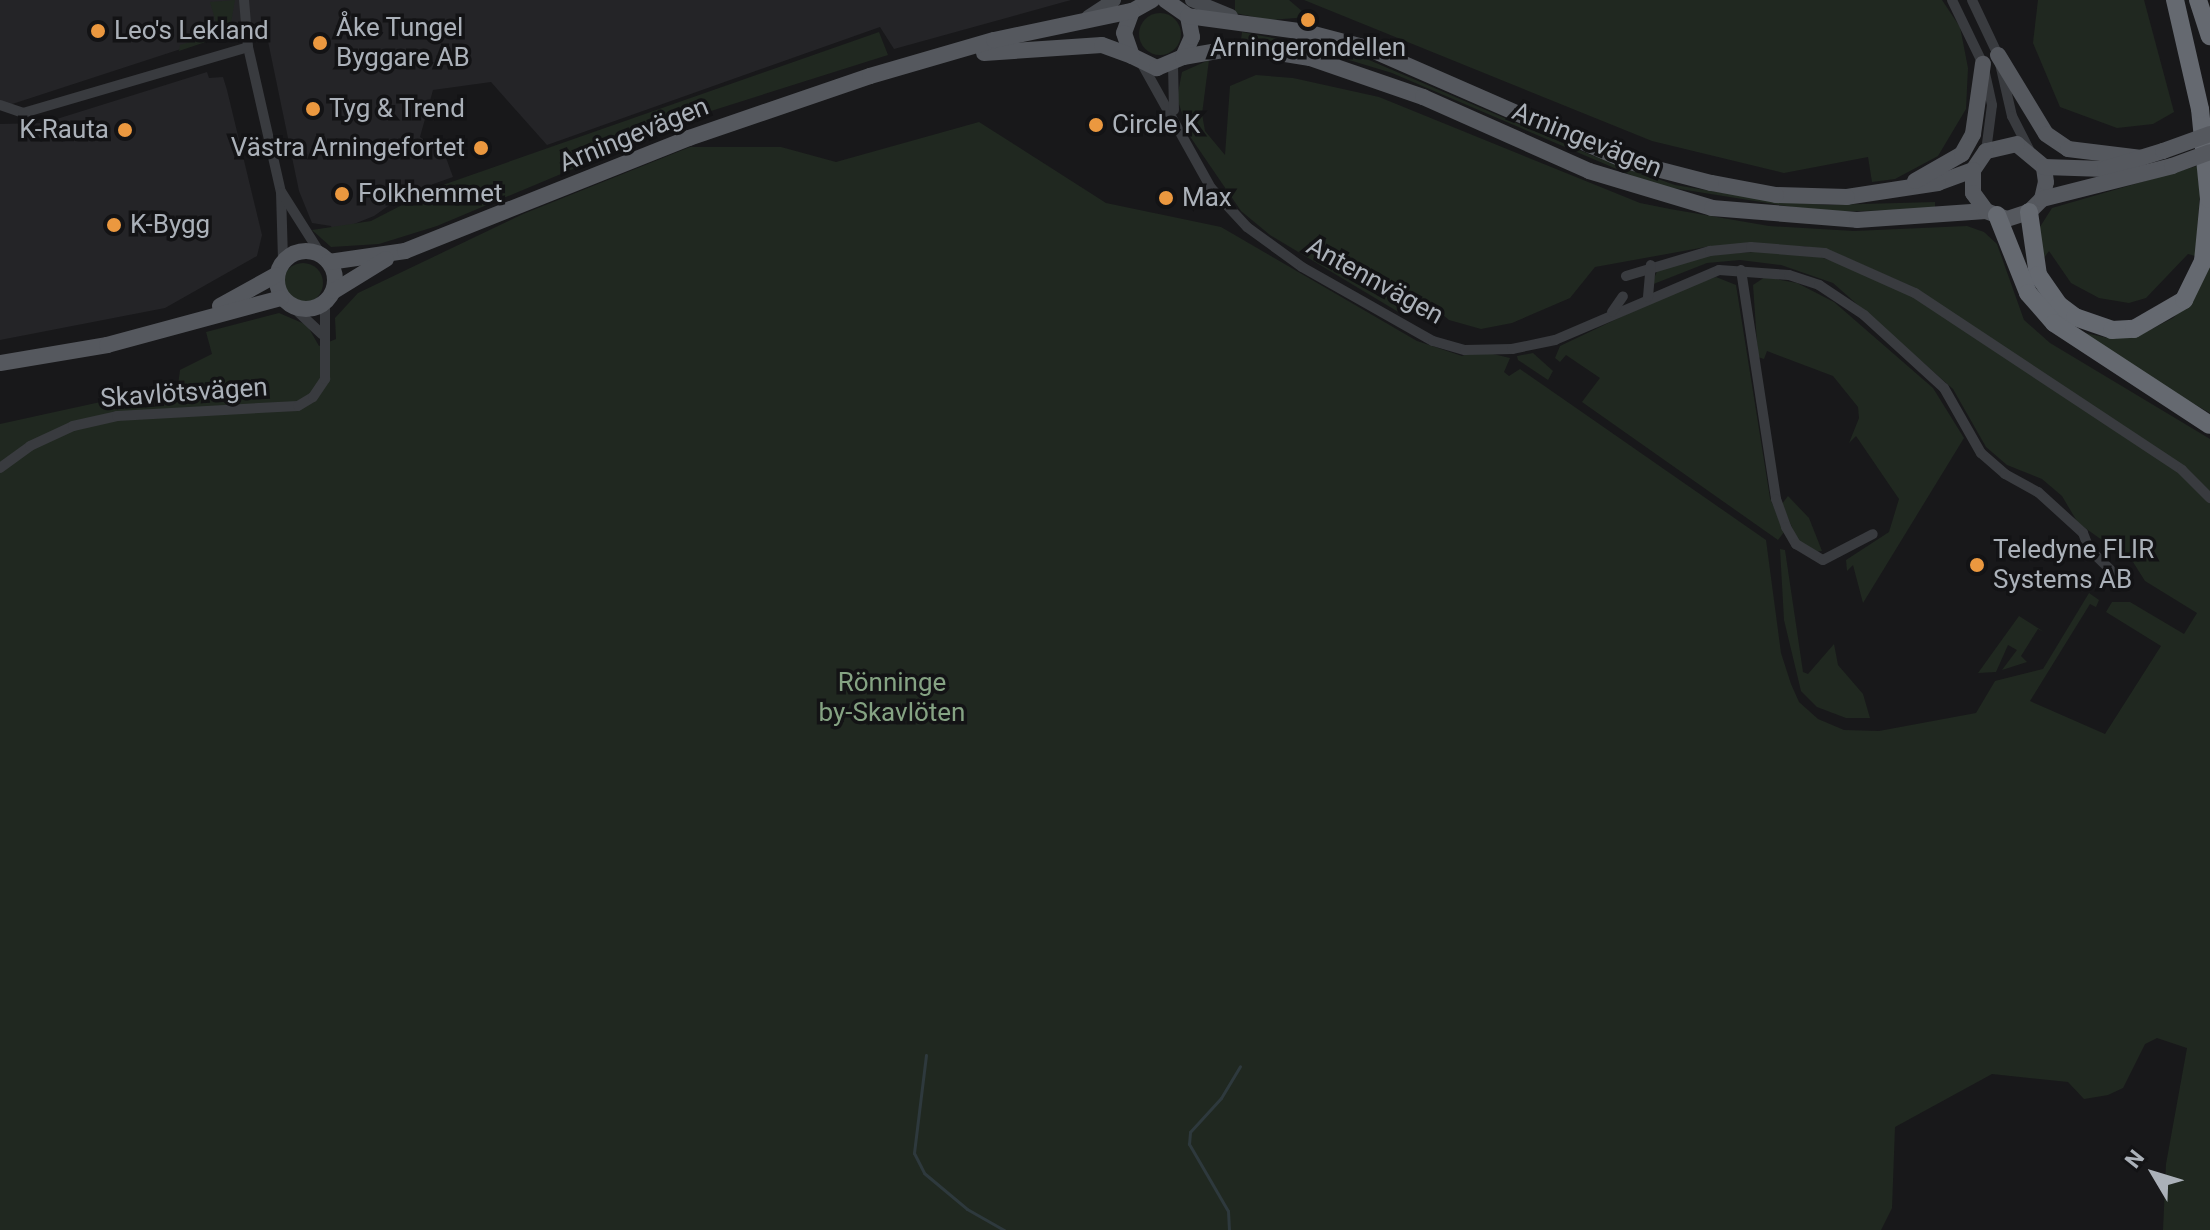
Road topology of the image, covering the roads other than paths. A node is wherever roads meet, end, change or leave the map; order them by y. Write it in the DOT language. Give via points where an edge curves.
graph roads {
  1 [pos="244,0"];
  2 [pos="1114,0"];
  3 [pos="1167,0"];
  4 [pos="1952,0"];
  5 [pos="1972,0"];
  6 [pos="2175,0"];
  7 [pos="2198,0"];
  8 [pos="1139,4"];
  9 [pos="1190,8"];
  10 [pos="1050,31"];
  11 [pos="2210,36"];
  12 [pos="248,47"];
  13 [pos="1991,59"];
  14 [pos="1137,60"];
  15 [pos="1178,60"];
  16 [pos="894,69"];
  17 [pos="0,105"];
  18 [pos="2210,111"];
  19 [pos="1176,123"];
  20 [pos="2210,134"];
  21 [pos="2029,149"];
  22 [pos="1986,151"];
  23 [pos="2210,152"];
  24 [pos="2141,158"];
  25 [pos="2168,158"];
  26 [pos="2044,167"];
  27 [pos="1973,170"];
  28 [pos="1899,189"];
  29 [pos="281,192"];
  30 [pos="2036,206"];
  31 [pos="1992,213"];
  32 [pos="395,254"];
  33 [pos="326,259"];
  34 [pos="1651,265"];
  35 [pos="280,268"];
  36 [pos="1741,270"];
  37 [pos="1626,276"];
  38 [pos="1623,296"];
  39 [pos="329,297"];
  40 [pos="1648,297"];
  41 [pos="288,303"];
  42 [pos="1611,314"];
  43 [pos="194,321"];
  44 [pos="322,334"];
  45 [pos="0,363"];
  46 [pos="2210,425"];
  47 [pos="0,468"];
  48 [pos="2210,498"];
  49 [pos="1873,534"];
  50 [pos="2119,585"];
  1 -- 12 [label="street"];
  2 -- 10 [label="street" via="1097,13"];
  3 -- 9 [label="main road"];
  4 -- 13 [label="street"];
  5 -- 13 [label="street"];
  6 -- 18 [label="highway"];
  6 -- 30 [label="highway" via="2200,109 2209,199 2203,261 2184,300 2134,329 2112,330 2075,317 2059,305 2038,275"];
  7 -- 11 [label="highway"];
  8 -- 10 [label="main road, Arningevägen"];
  8 -- 14 [label="main road" via="1124,33"];
  9 -- 15 [label="main road" via="1192,37"];
  9 -- 28 [label="main road, Arningevägen" via="1306,32 1394,58 1669,175 1776,195 1847,197"];
  10 -- 16 [label="main road, Arningevägen" via="994,40"];
  12 -- 17 [label="street" via="23,113"];
  12 -- 29 [label="street"];
  13 -- 21 [label="street"];
  13 -- 22 [label="street"];
  13 -- 24 [label="main road" via="2046,134 2068,149"];
  13 -- 28 [label="main road" via="1973,134 1962,154"];
  14 -- 15 [label="main road, Arningevägen"];
  14 -- 16 [label="main road, Arningevägen" via="1102,45 1048,46"];
  14 -- 19 [label="street, Antennvägen"];
  15 -- 19 [label="street, Antennvägen"];
  15 -- 31 [label="main road, Arningevägen" via="1241,47 1301,56 1423,97 1589,171 1712,208 1857,220"];
  16 -- 32 [label="main road, Arningevägen" via="702,134"];
  19 -- 42 [label="street, Antennvägen" via="1211,188 1247,227 1302,267 1433,341 1465,350 1512,349 1555,340"];
  20 -- 25 [label="main road, Arningevägen, bridge"];
  21 -- 22 [label="main road" via="2000,144"];
  21 -- 26 [label="main road"];
  22 -- 27 [label="main road"];
  23 -- 25 [label="main road, Arningevägen, bridge"];
  24 -- 25 [label="main road, Arningevägen"];
  24 -- 26 [label="main road, Arningevägen" via="2105,169"];
  25 -- 30 [label="main road, Arningevägen"];
  26 -- 30 [label="main road"];
  27 -- 28 [label="main road, Arningevägen"];
  27 -- 31 [label="main road" via="1973,193"];
  29 -- 33 [label="street"];
  29 -- 35 [label="street"];
  30 -- 31 [label="main road, Arningevägen" via="2007,219"];
  31 -- 46 [label="highway" via="2028,293 2054,323"];
  32 -- 33 [label="main road, Arningevägen"];
  32 -- 39 [label="main road, Arningevägen"];
  33 -- 35 [label="main road" via="302,251"];
  33 -- 39 [label="main road"];
  34 -- 37 [label="street"];
  34 -- 40 [label="street"];
  34 -- 48 [label="street" via="1686,254 1751,247 1825,253 1869,271 1915,293 2182,470"];
  35 -- 41 [label="main road"];
  35 -- 43 [label="main road"];
  36 -- 40 [label="street, Antennvägen" via="1719,270"];
  36 -- 49 [label="street" via="1776,499 1786,527 1796,544 1823,560"];
  36 -- 50 [label="street, Antennvägen" via="1789,275 1840,296 1944,388 1981,453 2038,492 2083,533 2089,549 2121,580"];
  38 -- 42 [label="street"];
  39 -- 41 [label="main road" via="310,310"];
  39 -- 44 [label="street, Skavlötsvägen"];
  40 -- 42 [label="street, Antennvägen"];
  41 -- 43 [label="main road"];
  41 -- 44 [label="street"];
  43 -- 45 [label="main road" via="107,345"];
  44 -- 47 [label="street, Skavlötsvägen" via="325,379 313,397 298,406 117,416 73,426 30,446"];
}
